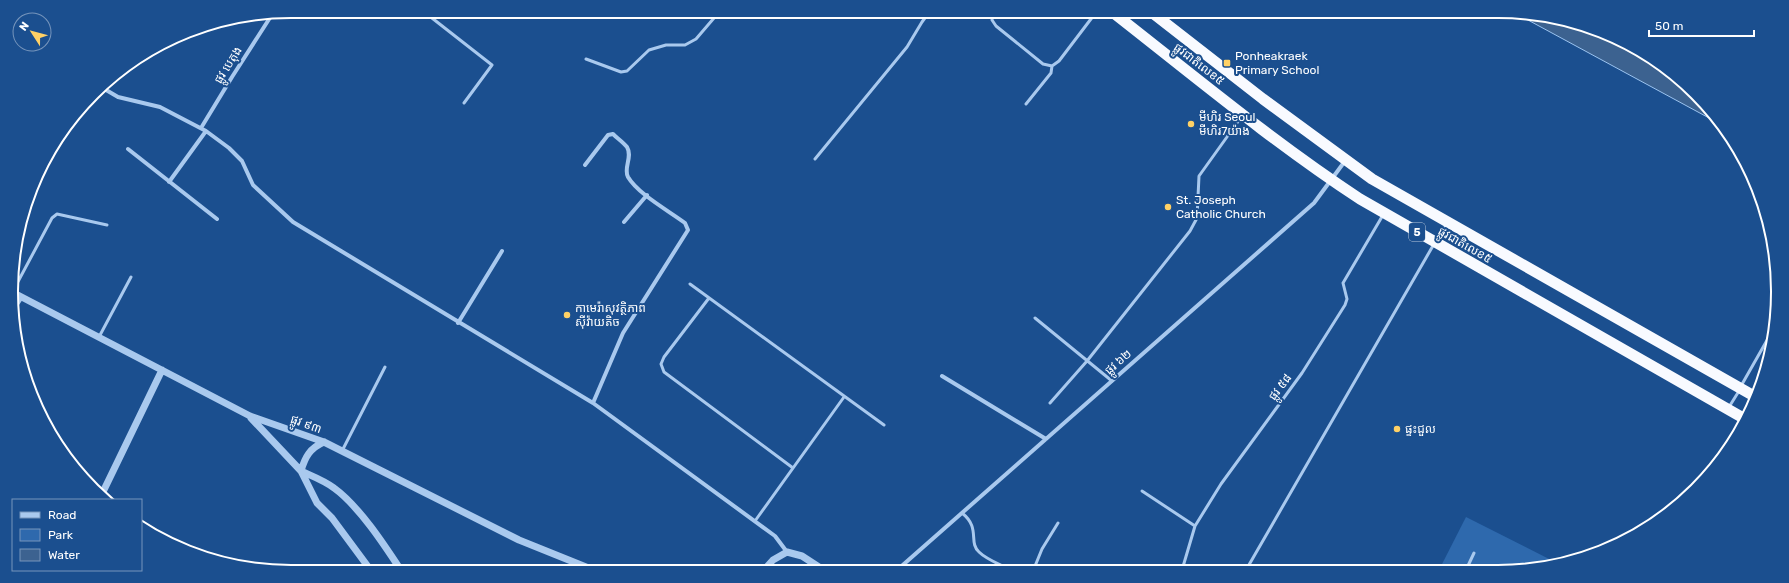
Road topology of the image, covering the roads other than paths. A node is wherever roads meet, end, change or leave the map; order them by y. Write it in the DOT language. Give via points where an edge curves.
graph roads {
  1 [pos="432,18"];
  2 [pos="714,18"];
  3 [pos="925,18"];
  4 [pos="992,18"];
  5 [pos="1092,18"];
  6 [pos="1120,18"];
  7 [pos="1159,18"];
  8 [pos="269,19"];
  9 [pos="586,59"];
  10 [pos="1052,66"];
  11 [pos="106,90"];
  12 [pos="464,103"];
  13 [pos="1026,104"];
  14 [pos="1243,115"];
  15 [pos="203,129"];
  16 [pos="128,149"];
  17 [pos="815,158"];
  18 [pos="1345,161"];
  19 [pos="585,165"];
  20 [pos="1331,180"];
  21 [pos="169,182"];
  22 [pos="646,195"];
  23 [pos="1384,213"];
  24 [pos="217,219"];
  25 [pos="624,222"];
  26 [pos="1448,223"];
  27 [pos="107,226"];
  28 [pos="1435,242"];
  29 [pos="502,251"];
  30 [pos="131,277"];
  31 [pos="19,280"];
  32 [pos="690,284"];
  33 [pos="18,295"];
  34 [pos="22,297"];
  35 [pos="709,298"];
  36 [pos="19,302"];
  37 [pos="1035,318"];
  38 [pos="458,323"];
  39 [pos="98,337"];
  40 [pos="1767,341"];
  41 [pos="1087,361"];
  42 [pos="385,367"];
  43 [pos="162,370"];
  44 [pos="942,376"];
  45 [pos="1112,381"];
  46 [pos="1740,388"];
  47 [pos="1751,394"];
  48 [pos="844,397"];
  49 [pos="593,403"];
  50 [pos="1050,403"];
  51 [pos="1727,410"];
  52 [pos="250,416"];
  53 [pos="1740,417"];
  54 [pos="884,425"];
  55 [pos="1046,439"];
  56 [pos="324,442"];
  57 [pos="342,451"];
  58 [pos="793,468"];
  59 [pos="301,471"];
  60 [pos="104,490"];
  61 [pos="1142,490"];
  62 [pos="962,513"];
  63 [pos="755,520"];
  64 [pos="1058,523"];
  65 [pos="1195,526"];
  66 [pos="786,552"];
  67 [pos="1474,553"];
  68 [pos="367,565"];
  69 [pos="398,565"];
  70 [pos="581,565"];
  71 [pos="769,565"];
  72 [pos="816,565"];
  73 [pos="903,565"];
  74 [pos="1001,565"];
  75 [pos="1035,565"];
  76 [pos="1183,565"];
  77 [pos="1249,565"];
  78 [pos="1468,565"];
  1 -- 12 [label="lane" via="492,65"];
  2 -- 9 [label="lane" via="696,39 685,45 666,45 649,50 627,71 621,72"];
  3 -- 17 [label="lane" via="908,47"];
  4 -- 10 [label="lane" via="996,26 1042,64"];
  5 -- 10 [label="lane" via="1059,61"];
  6 -- 14 [label="highway, ផ្លូវជាតិលេខ៥ / 5"];
  7 -- 18 [label="highway, ផ្លូវជាតិលេខ៥ / 5"];
  8 -- 15 [label="street, ផ្លូវ បេតុង"];
  10 -- 13 [label="lane" via="1051,73"];
  11 -- 15 [label="street" via="118,97 160,107"];
  14 -- 20 [label="highway, ផ្លូវជាតិលេខ៥ / 5"];
  14 -- 41 [label="lane" via="1199,176 1197,218 1190,231"];
  15 -- 21 [label="street, ផ្លូវ បេតុង"];
  15 -- 38 [label="street" via="242,161 253,185 293,222"];
  16 -- 21 [label="street"];
  18 -- 20 [label="street, ផ្លូវ ៦២"];
  18 -- 26 [label="highway, ផ្លូវជាតិលេខ៥ / 5"];
  19 -- 22 [label="street" via="608,135 613,134 627,148 630,157 628,177"];
  20 -- 23 [label="highway, ផ្លូវជាតិលេខ៥ / 5"];
  20 -- 45 [label="street, ផ្លូវ ៦២" via="1314,203"];
  21 -- 24 [label="street"];
  22 -- 25 [label="street"];
  22 -- 49 [label="street" via="685,223 688,230 624,333"];
  23 -- 28 [label="highway, ផ្លូវជាតិលេខ៥ / 5"];
  23 -- 65 [label="lane, ផ្លូវ ៥៨" via="1343,283 1347,299 1334,322 1302,373 1221,484"];
  26 -- 28 [label="lane"];
  26 -- 46 [label="highway, ផ្លូវជាតិលេខ៥ / 5"];
  27 -- 31 [label="lane" via="57,214 52,218"];
  28 -- 51 [label="highway, ផ្លូវជាតិលេខ៥ / 5"];
  28 -- 77 [label="lane"];
  29 -- 38 [label="street"];
  30 -- 39 [label="lane"];
  32 -- 35 [label="lane"];
  33 -- 34 [label="street, ផ្លូវ ៩៣"];
  34 -- 36 [label="street"];
  34 -- 39 [label="street, ផ្លូវ ៩៣"];
  35 -- 48 [label="lane"];
  35 -- 58 [label="lane" via="660,364 664,372"];
  37 -- 41 [label="lane"];
  38 -- 49 [label="street"];
  39 -- 43 [label="street, ផ្លូវ ៩៣"];
  40 -- 46 [label="lane"];
  41 -- 45 [label="lane"];
  41 -- 50 [label="lane"];
  42 -- 57 [label="lane"];
  43 -- 52 [label="street, ផ្លូវ ៩៣"];
  43 -- 60 [label="street"];
  44 -- 55 [label="street"];
  45 -- 55 [label="street, ផ្លូវ ៦២"];
  46 -- 47 [label="highway, ផ្លូវជាតិលេខ៥ / 5"];
  46 -- 51 [label="lane"];
  48 -- 54 [label="lane"];
  48 -- 58 [label="lane"];
  49 -- 63 [label="street"];
  51 -- 53 [label="highway, ផ្លូវជាតិលេខ៥ / 5"];
  52 -- 56 [label="street, ផ្លូវ ៩៣"];
  52 -- 59 [label="street"];
  55 -- 62 [label="street, ផ្លូវ ៦២"];
  56 -- 57 [label="street, ផ្លូវ ៩៣"];
  56 -- 59 [label="street" via="316,445 308,453"];
  57 -- 70 [label="street, ផ្លូវ ៩៣" via="520,540"];
  58 -- 63 [label="lane"];
  59 -- 68 [label="street" via="317,503 332,518"];
  59 -- 69 [label="street" via="334,487 386,547"];
  61 -- 65 [label="lane"];
  62 -- 73 [label="street, ផ្លូវ ៦២"];
  62 -- 74 [label="lane" via="970,520 978,552"];
  63 -- 66 [label="street" via="776,536"];
  64 -- 75 [label="lane"];
  65 -- 76 [label="lane, ផ្លូវ ៥៨"];
  66 -- 71 [label="street"];
  66 -- 72 [label="street" via="802,556"];
  67 -- 78 [label="lane"];
}
